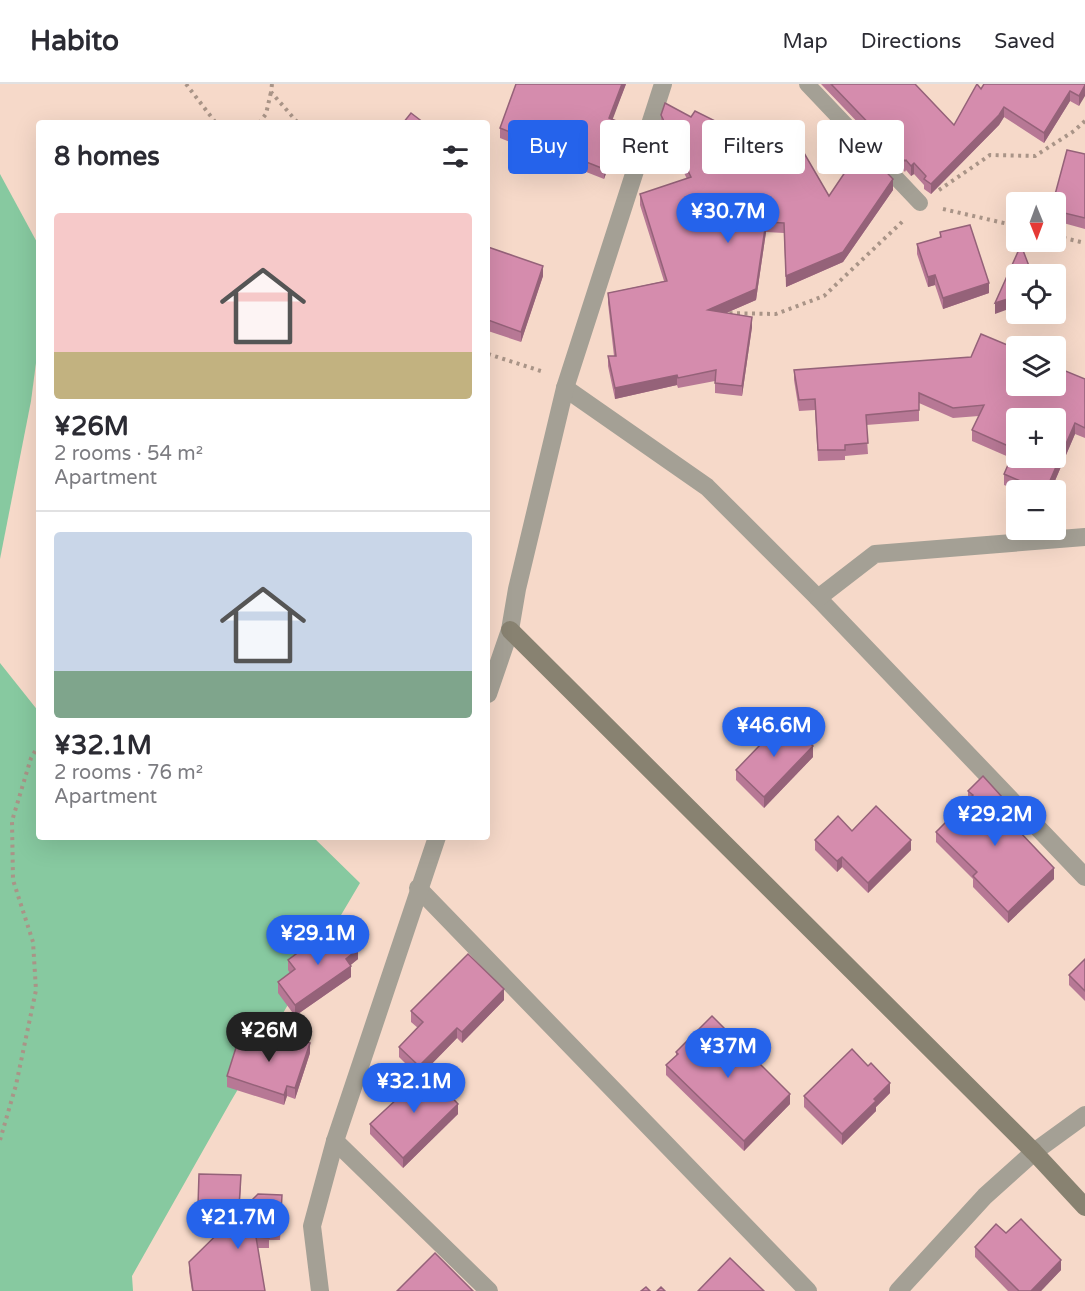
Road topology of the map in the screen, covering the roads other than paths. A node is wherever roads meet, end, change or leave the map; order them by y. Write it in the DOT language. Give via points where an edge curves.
graph roads {
  1 [pos="663,84"];
  2 [pos="807,84"];
  3 [pos="920,203"];
  4 [pos="565,388"];
  5 [pos="1085,537"];
  6 [pos="818,598"];
  7 [pos="510,630"];
  8 [pos="490,688"];
  9 [pos="435,840"];
  10 [pos="1085,877"];
  11 [pos="418,888"];
  12 [pos="1085,1115"];
  13 [pos="335,1141"];
  14 [pos="1034,1152"];
  15 [pos="1085,1207"];
  16 [pos="320,1291"];
  17 [pos="489,1291"];
  18 [pos="808,1291"];
  19 [pos="898,1291"];
  1 -- 4 [label="street"];
  2 -- 3 [label="lane"];
  4 -- 6 [label="street" via="707,487"];
  4 -- 7 [label="street"];
  5 -- 6 [label="street" via="874,554"];
  6 -- 10 [label="street"];
  7 -- 8 [label="street"];
  7 -- 14 [label="street"];
  9 -- 11 [label="street"];
  11 -- 13 [label="street"];
  11 -- 18 [label="street"];
  12 -- 14 [label="street"];
  13 -- 16 [label="street" via="312,1226"];
  13 -- 17 [label="street"];
  14 -- 15 [label="street"];
  14 -- 19 [label="street" via="985,1196"];
}
